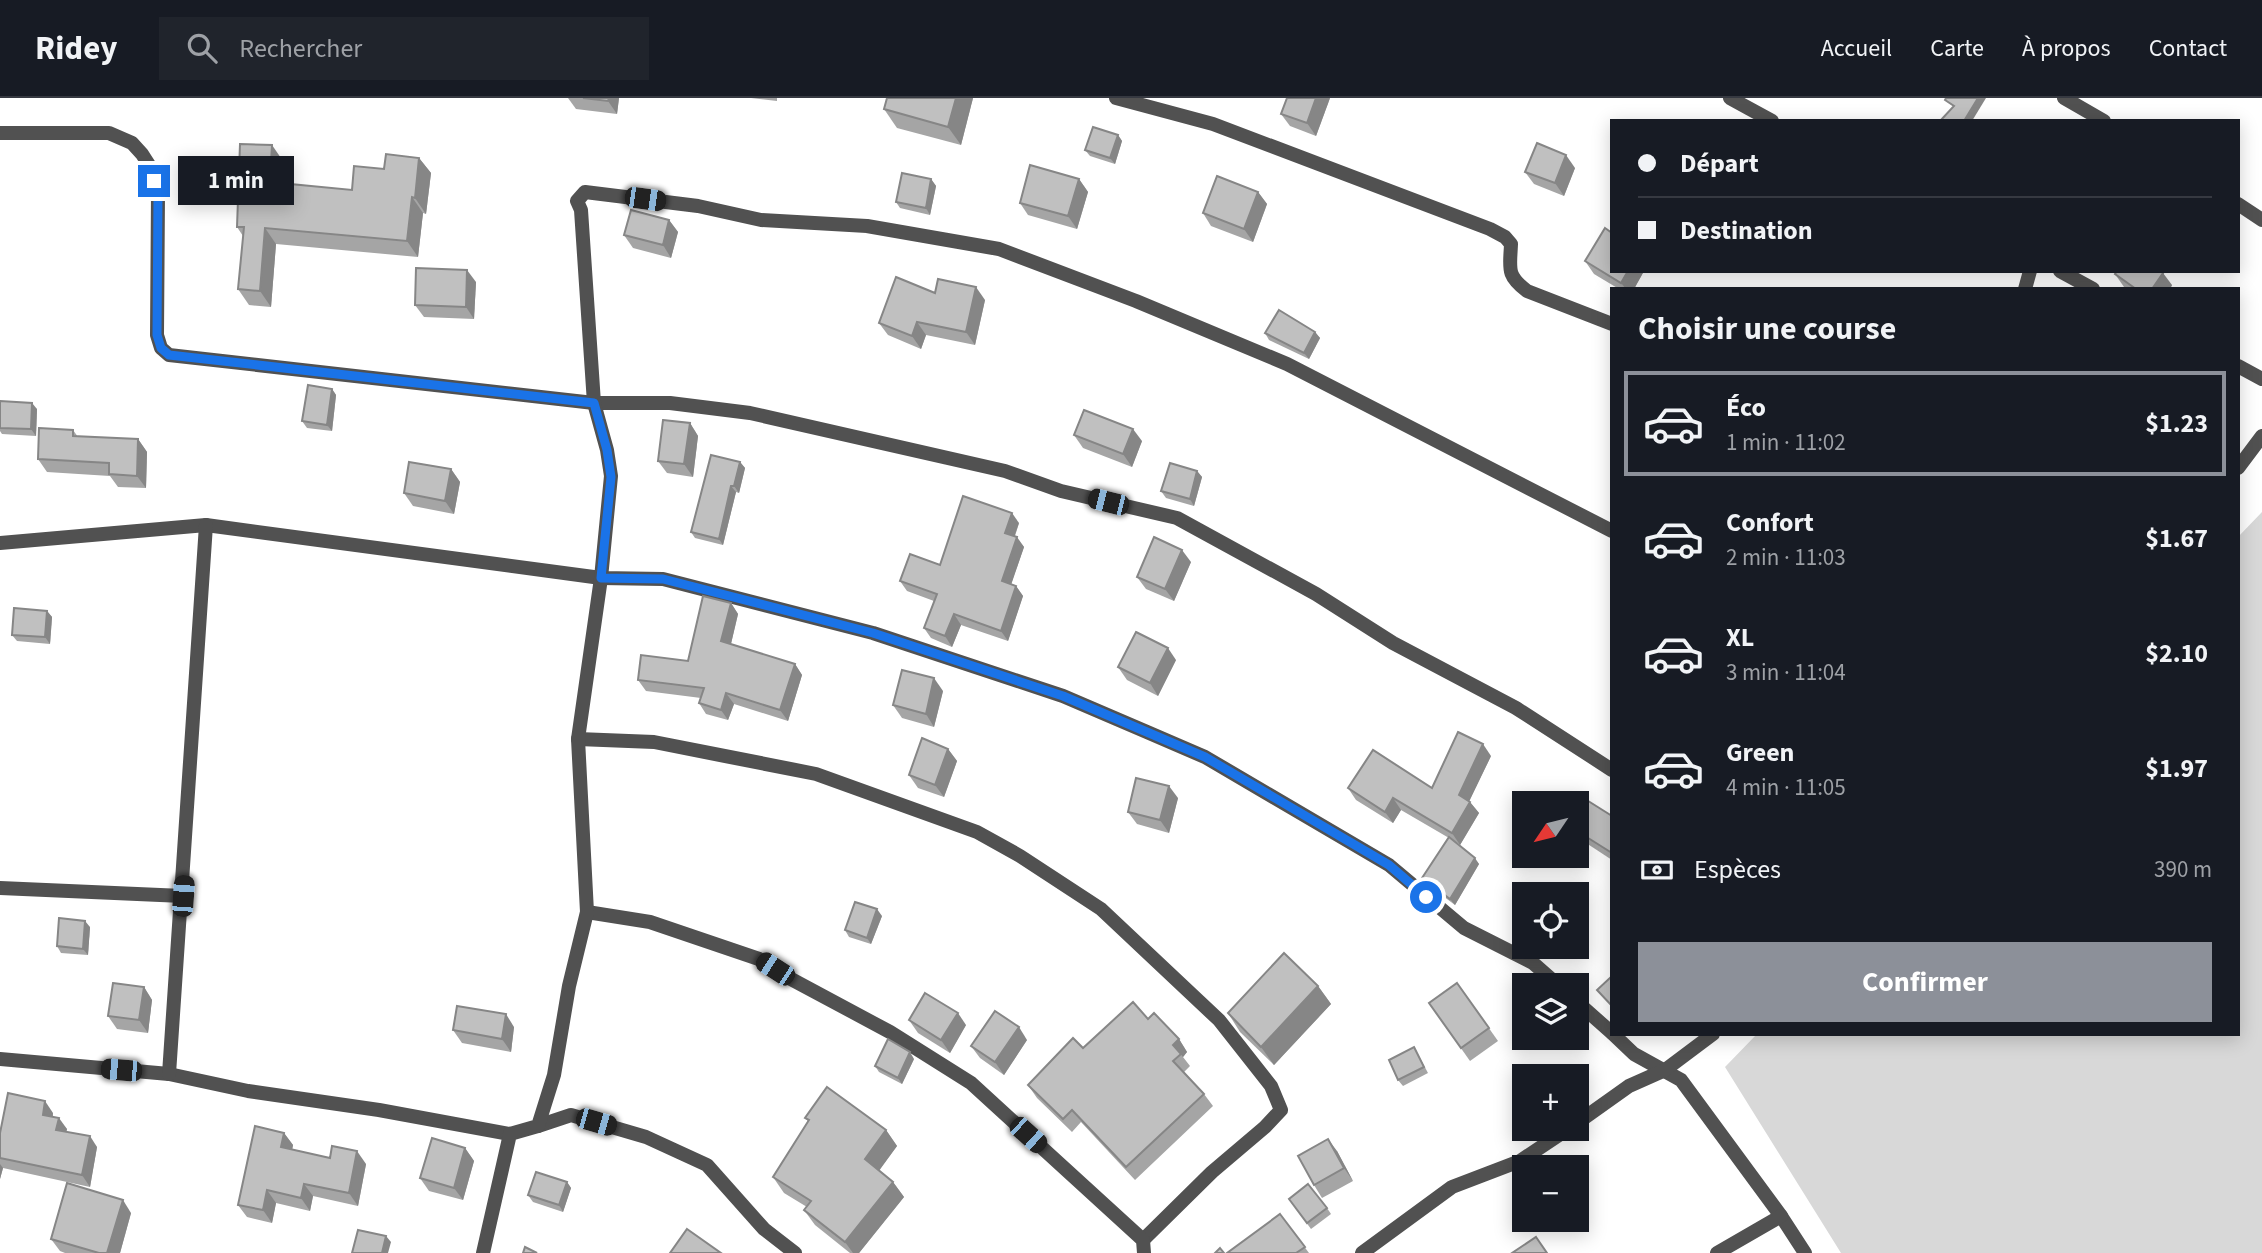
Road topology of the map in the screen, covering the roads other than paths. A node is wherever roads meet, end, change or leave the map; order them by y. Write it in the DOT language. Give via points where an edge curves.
graph roads {
  1 [pos="1116,98"];
  2 [pos="1730,98"];
  3 [pos="2064,98"];
  4 [pos="1768,119"];
  5 [pos="2101,119"];
  6 [pos="0,133"];
  7 [pos="2240,206"];
  8 [pos="2262,219"];
  9 [pos="2064,273"];
  10 [pos="2089,287"];
  11 [pos="1610,323"];
  12 [pos="2240,367"];
  13 [pos="2262,379"];
  14 [pos="594,403"];
  15 [pos="2262,436"];
  16 [pos="2240,465"];
  17 [pos="206,525"];
  18 [pos="1610,530"];
  19 [pos="0,543"];
  20 [pos="601,578"];
  21 [pos="578,739"];
  22 [pos="1610,769"];
  23 [pos="0,888"];
  24 [pos="183,896"];
  25 [pos="587,912"];
  26 [pos="1545,973"];
  27 [pos="1589,1013"];
  28 [pos="1610,1032"];
  29 [pos="1614,1036"];
  30 [pos="1710,1036"];
  31 [pos="0,1059"];
  32 [pos="1665,1070"];
  33 [pos="169,1074"];
  34 [pos="1589,1114"];
  35 [pos="538,1126"];
  36 [pos="510,1134"];
  37 [pos="1550,1141"];
  38 [pos="1781,1216"];
  39 [pos="1143,1246"];
  40 [pos="483,1253"];
  41 [pos="794,1253"];
  42 [pos="1362,1253"];
  43 [pos="1717,1253"];
  44 [pos="1805,1253"];
  1 -- 11 [label="street" via="1213,124 1490,229 1511,244 1510,274 1516,283"];
  2 -- 4 [label="street"];
  3 -- 5 [label="street"];
  6 -- 14 [label="street" via="109,134 142,154 158,195 157,335 169,355"];
  7 -- 8 [label="street"];
  9 -- 10 [label="street"];
  12 -- 13 [label="street"];
  14 -- 18 [label="street" via="577,201 585,192 698,206 761,220 867,226 999,249 1287,364"];
  14 -- 20 [label="street" via="611,477"];
  14 -- 22 [label="street" via="670,403 750,413 1005,471 1062,491 1177,518 1516,708"];
  15 -- 16 [label="street"];
  17 -- 19 [label="street"];
  17 -- 20 [label="street"];
  17 -- 24 [label="street"];
  20 -- 21 [label="street"];
  20 -- 26 [label="street" via="663,579 873,633 1063,696 1205,757 1389,865 1464,928 1533,962"];
  21 -- 25 [label="street"];
  21 -- 39 [label="street" via="654,742 816,774 977,832 1101,909 1219,1020 1271,1086 1281,1110 1212,1172"];
  23 -- 24 [label="street"];
  24 -- 33 [label="street"];
  25 -- 35 [label="street" via="554,1075"];
  25 -- 39 [label="street" via="650,922 759,958 890,1032 971,1083"];
  27 -- 28 [label="street"];
  29 -- 32 [label="street" via="1634,1054"];
  30 -- 32 [label="street"];
  31 -- 33 [label="street"];
  32 -- 34 [label="street" via="1629,1086"];
  32 -- 38 [label="street" via="1681,1080"];
  33 -- 36 [label="street"];
  35 -- 36 [label="street"];
  35 -- 41 [label="street" via="571,1115 646,1137 707,1165 764,1229"];
  36 -- 40 [label="street"];
  37 -- 42 [label="street" via="1520,1161 1452,1187"];
  38 -- 43 [label="street"];
  38 -- 44 [label="street"];
}
